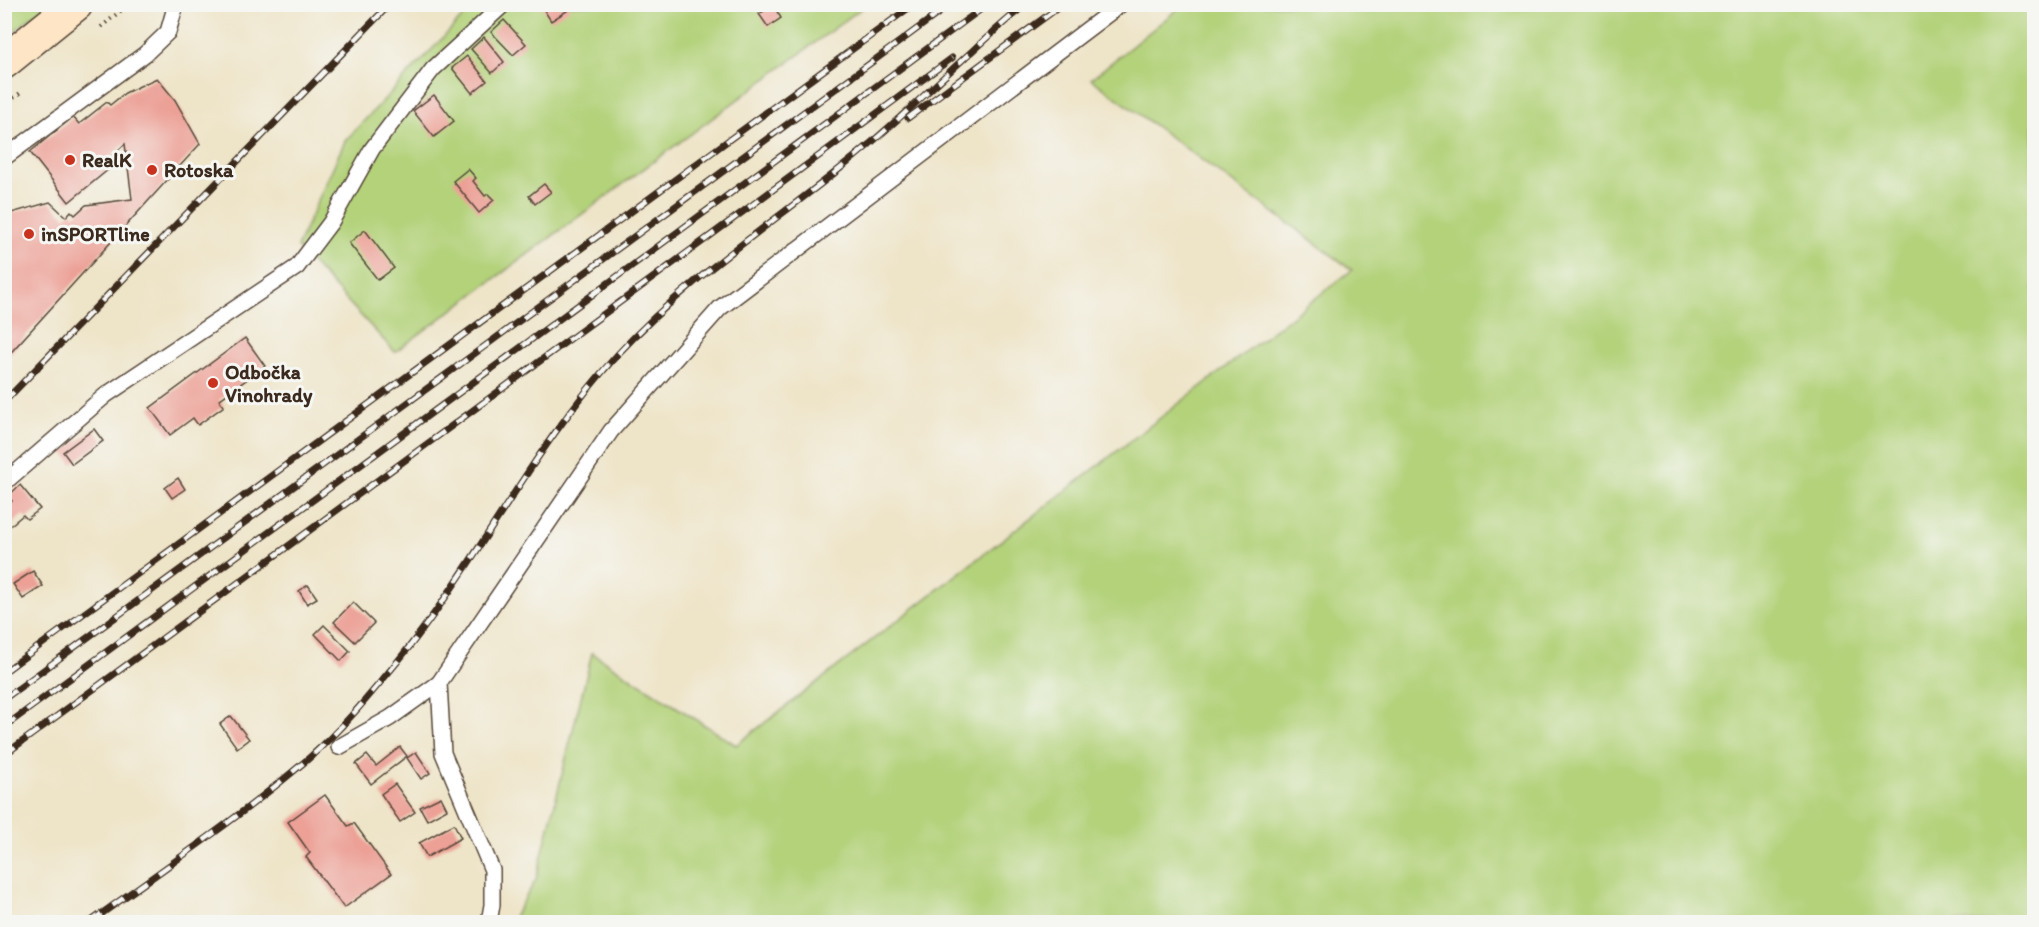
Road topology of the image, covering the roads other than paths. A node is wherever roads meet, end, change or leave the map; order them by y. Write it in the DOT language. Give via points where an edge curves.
graph roads {
  1 [pos="76,4"];
  2 [pos="176,4"];
  3 [pos="504,4"];
  4 [pos="1121,4"];
  5 [pos="4,62"];
  6 [pos="4,158"];
  7 [pos="4,483"];
  8 [pos="439,683"];
  9 [pos="339,747"];
  10 [pos="489,922"];
  1 -- 5 [label="main road"];
  2 -- 6 [label="lane" via="168,32 145,54"];
  3 -- 7 [label="lane" via="433,69 372,149 331,222 297,267 106,396"];
  4 -- 8 [label="lane" via="720,308 611,431"];
  8 -- 9 [label="lane" via="390,718"];
  8 -- 10 [label="lane" via="443,753 492,870"];
}
